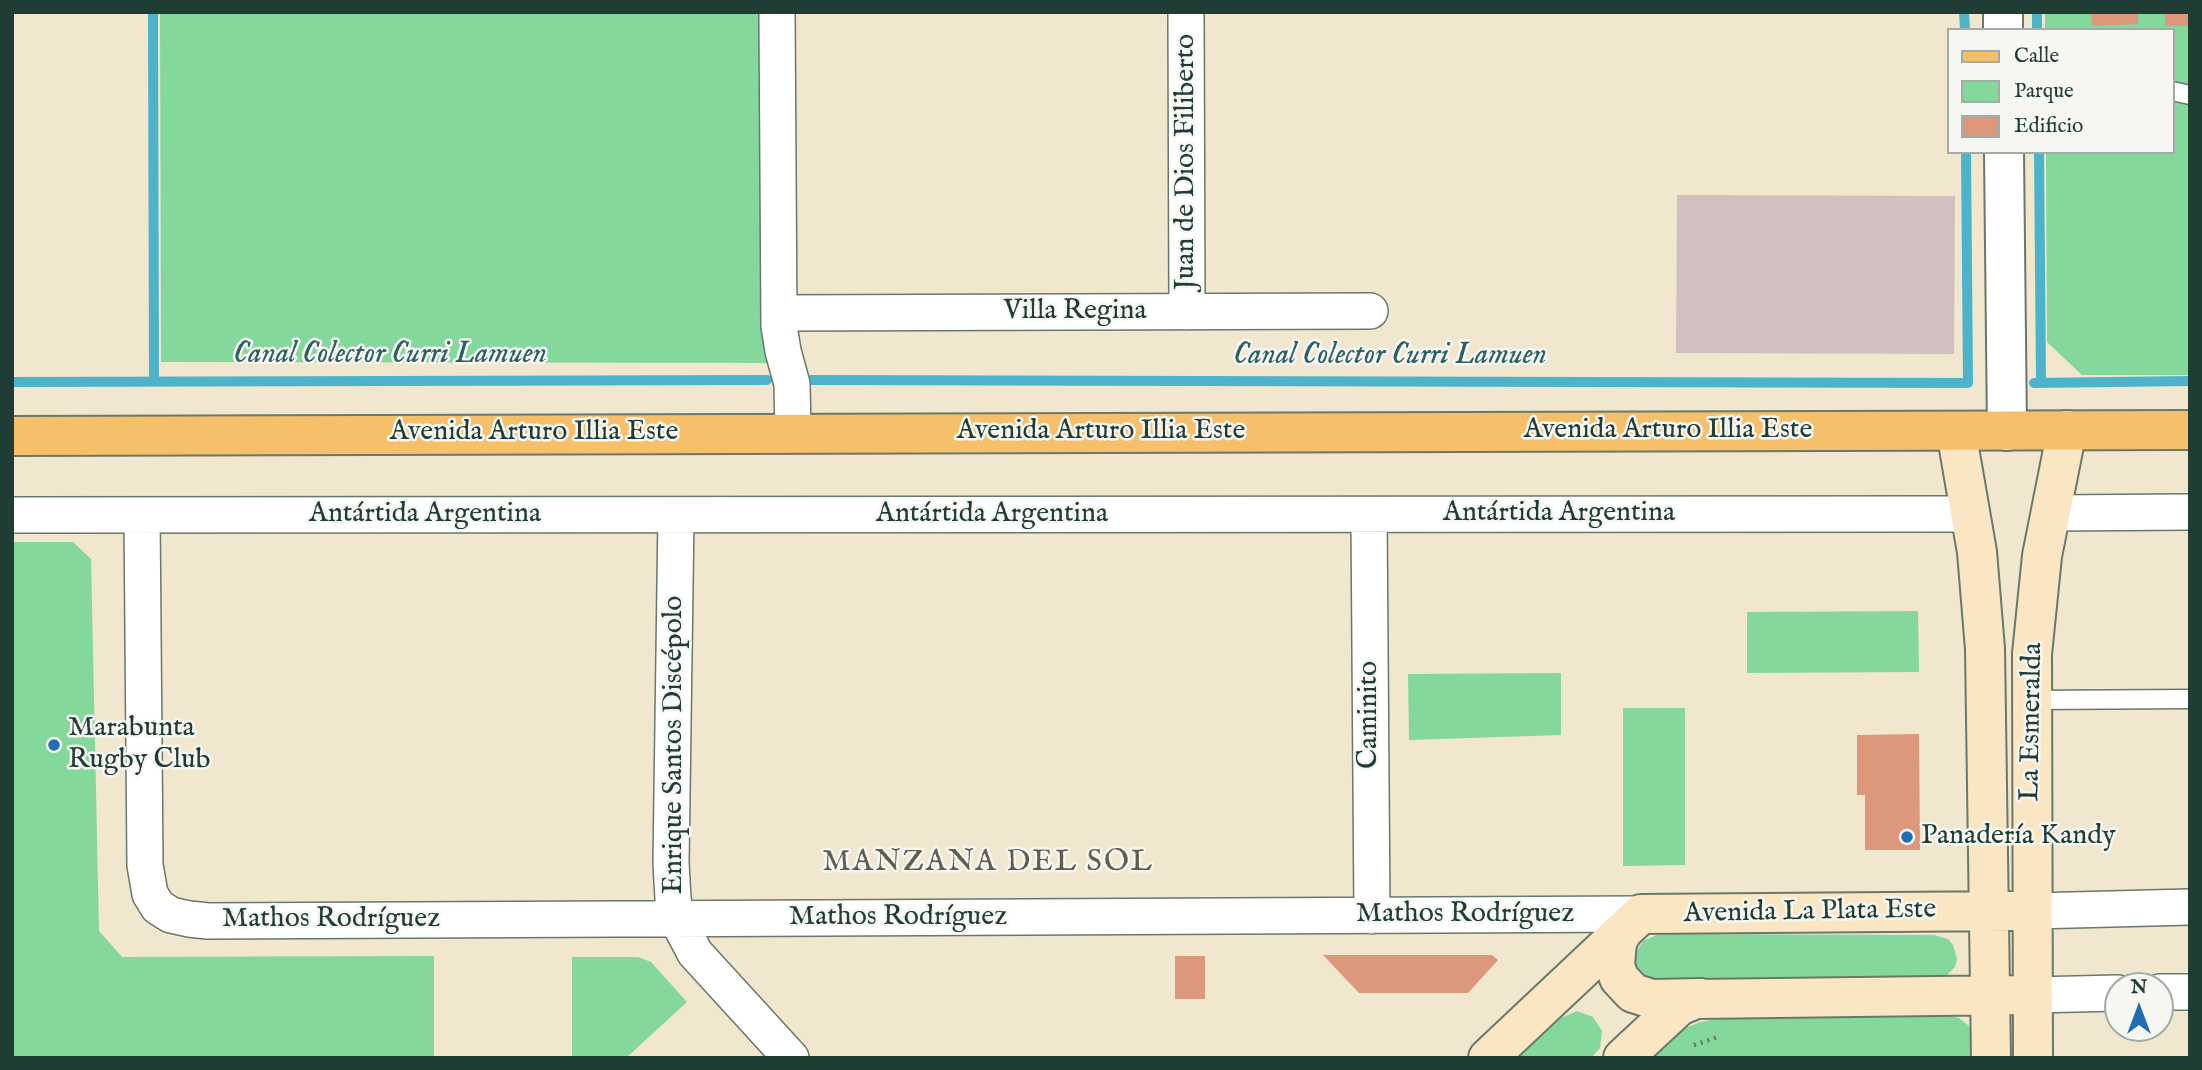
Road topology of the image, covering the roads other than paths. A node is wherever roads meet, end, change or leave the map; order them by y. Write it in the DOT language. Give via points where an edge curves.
graph roads {
  1 [pos="776,12"];
  2 [pos="1186,12"];
  3 [pos="2004,154"];
  4 [pos="1370,311"];
  5 [pos="1187,312"];
  6 [pos="779,313"];
  7 [pos="2067,430"];
  8 [pos="2190,430"];
  9 [pos="1956,431"];
  10 [pos="2007,431"];
  11 [pos="793,432"];
  12 [pos="12,436"];
  13 [pos="2190,512"];
  14 [pos="2050,513"];
  15 [pos="1369,514"];
  16 [pos="1971,514"];
  17 [pos="12,515"];
  18 [pos="142,515"];
  19 [pos="676,515"];
  20 [pos="2190,698"];
  21 [pos="2031,700"];
  22 [pos="2190,907"];
  23 [pos="1989,911"];
  24 [pos="2032,911"];
  25 [pos="1372,916"];
  26 [pos="677,919"];
  27 [pos="1632,922"];
  28 [pos="2104,993"];
  29 [pos="1990,995"];
  30 [pos="2033,995"];
  31 [pos="1706,998"];
  32 [pos="791,1058"];
  33 [pos="1488,1058"];
  34 [pos="1623,1058"];
  35 [pos="1991,1058"];
  36 [pos="2033,1058"];
  1 -- 6 [label="street"];
  2 -- 5 [label="street, Juan de Dios Filiberto"];
  3 -- 10 [label="street"];
  4 -- 5 [label="street, Villa Regina"];
  5 -- 6 [label="street, Villa Regina"];
  6 -- 11 [label="street" via="792,384"];
  7 -- 8 [label="main road, Avenida Arturo Illia Este"];
  7 -- 10 [label="main road, Avenida Arturo Illia Este"];
  7 -- 14 [label="main road, La Esmeralda"];
  9 -- 10 [label="main road, Avenida Arturo Illia Este"];
  9 -- 11 [label="main road, Avenida Arturo Illia Este"];
  9 -- 16 [label="main road, La Esmeralda"];
  11 -- 12 [label="main road, Avenida Arturo Illia Este"];
  13 -- 14 [label="street"];
  14 -- 21 [label="main road, La Esmeralda" via="2035,607"];
  15 -- 16 [label="street, Antártida Argentina"];
  15 -- 19 [label="street, Antártida Argentina"];
  15 -- 25 [label="street, Caminito"];
  16 -- 23 [label="main road, La Esmeralda" via="1986,649"];
  17 -- 18 [label="street, Antártida Argentina"];
  18 -- 19 [label="street, Antártida Argentina"];
  18 -- 26 [label="street, Mathos Rodríguez" via="145,864 150,894 158,907 171,915 208,920"];
  19 -- 26 [label="street, Enrique Santos Discépolo" via="671,863"];
  20 -- 21 [label="lane"];
  21 -- 24 [label="main road, La Esmeralda"];
  22 -- 24 [label="street, Avenida La Plata Este"];
  23 -- 24 [label="main road, Avenida La Plata Este"];
  23 -- 27 [label="main road, Avenida La Plata Este"];
  23 -- 29 [label="main road, La Esmeralda"];
  24 -- 30 [label="main road, La Esmeralda"];
  25 -- 26 [label="street, Mathos Rodríguez"];
  25 -- 27 [label="street, Mathos Rodríguez"];
  26 -- 32 [label="street, Enrique Santos Discépolo" via="695,953"];
  27 -- 31 [label="main road" via="1617,942 1615,965 1619,978 1633,993 1652,999"];
  27 -- 33 [label="main road"];
  28 -- 30 [label="street"];
  29 -- 30 [label="main road"];
  29 -- 31 [label="main road"];
  29 -- 35 [label="main road, La Esmeralda"];
  30 -- 36 [label="main road, La Esmeralda"];
  31 -- 34 [label="main road" via="1679,1006"];
}
